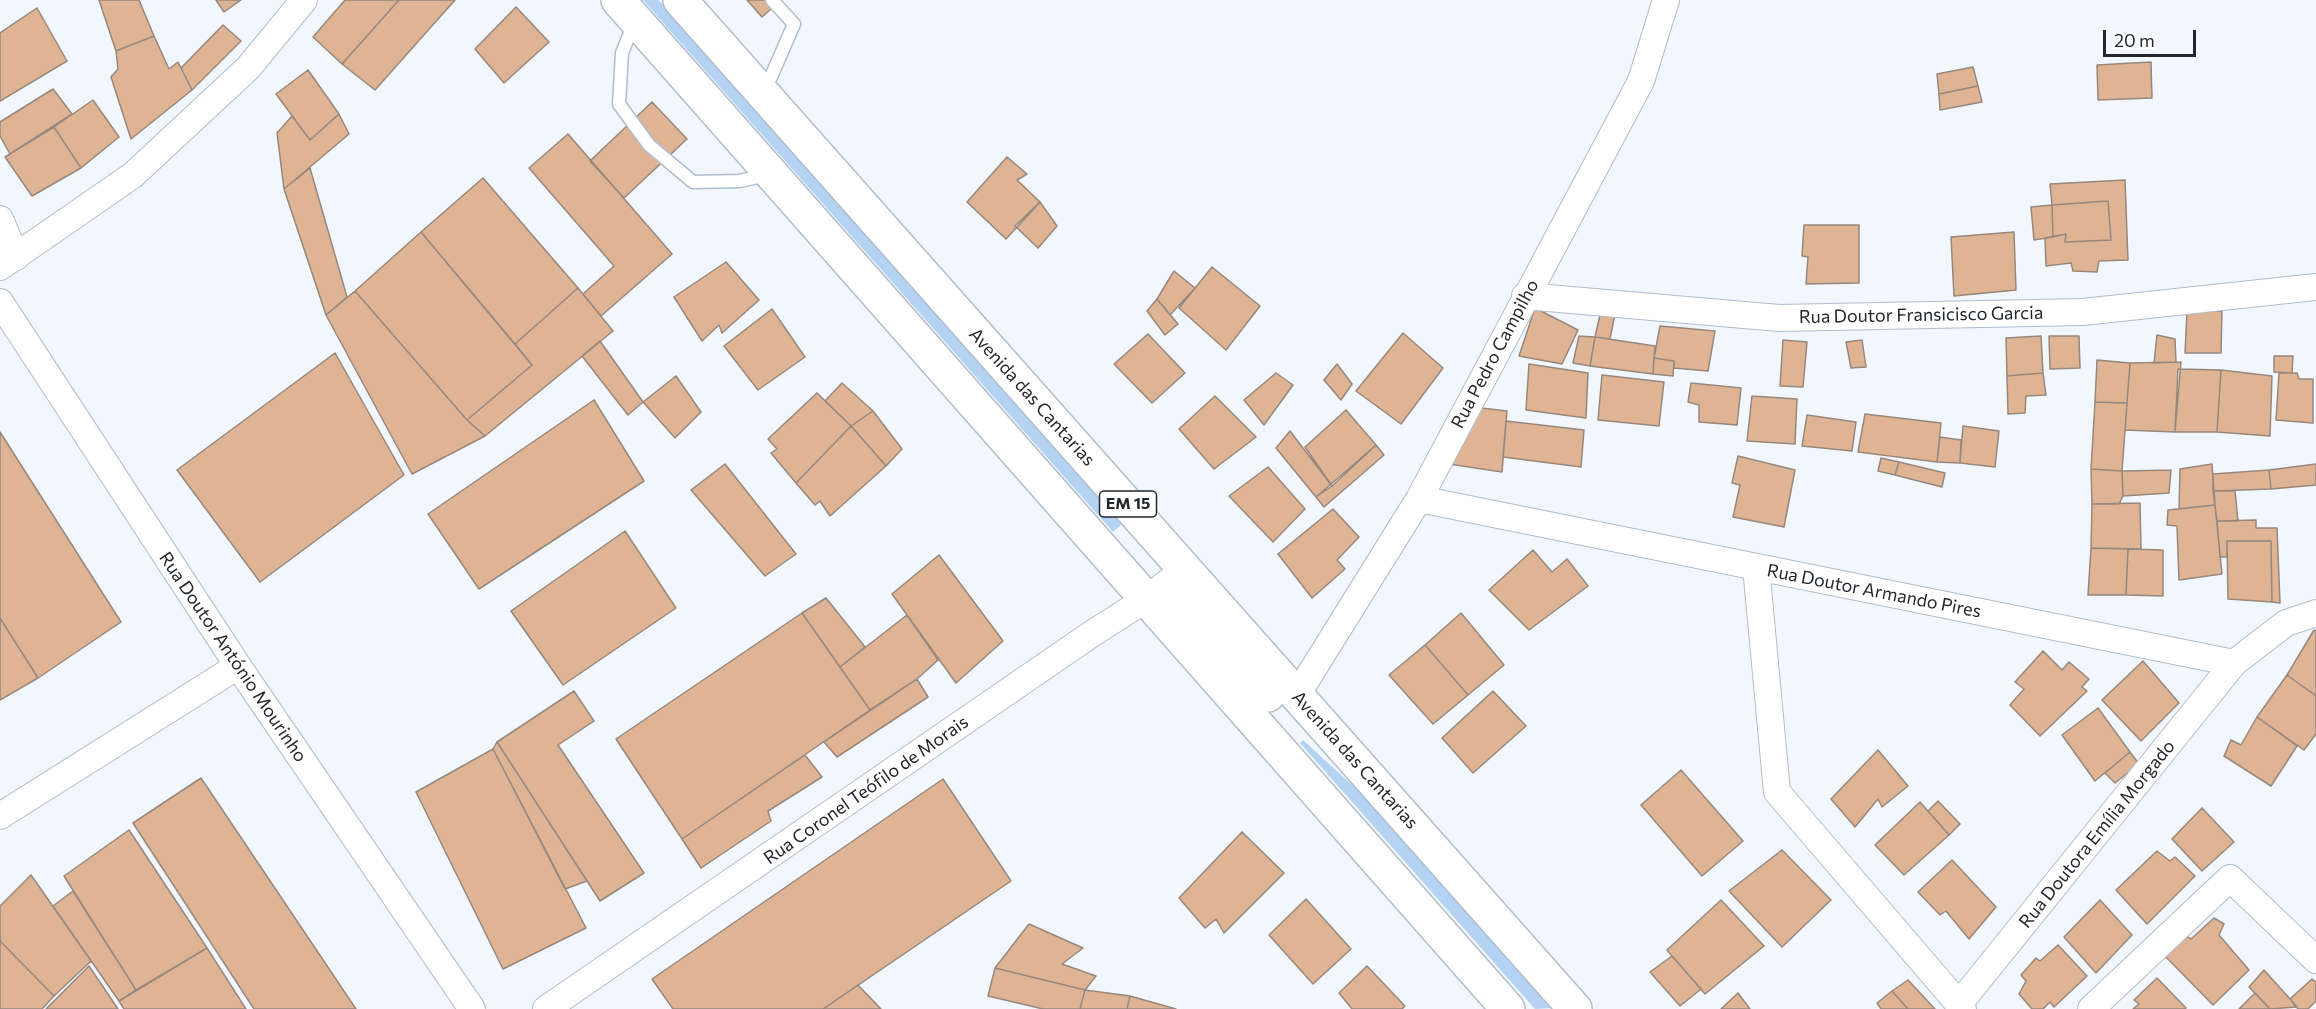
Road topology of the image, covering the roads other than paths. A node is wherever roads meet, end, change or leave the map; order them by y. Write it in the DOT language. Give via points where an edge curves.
graph roads {
  1 [pos="304,0"];
  2 [pos="680,0"];
  3 [pos="772,0"];
  4 [pos="1666,0"];
  5 [pos="627,9"];
  6 [pos="764,94"];
  7 [pos="773,174"];
  8 [pos="0,219"];
  9 [pos="8,262"];
  10 [pos="2316,287"];
  11 [pos="1525,296"];
  12 [pos="0,302"];
  13 [pos="1419,499"];
  14 [pos="1756,567"];
  15 [pos="1185,569"];
  16 [pos="1145,600"];
  17 [pos="2316,613"];
  18 [pos="2234,663"];
  19 [pos="238,666"];
  20 [pos="1297,695"];
  21 [pos="1353,758"];
  22 [pos="0,816"];
  23 [pos="2316,960"];
  24 [pos="1961,1007"];
  25 [pos="472,1009"];
  26 [pos="546,1009"];
  27 [pos="1508,1009"];
  28 [pos="1575,1009"];
  29 [pos="2091,1009"];
  1 -- 9 [label="street" via="248,68 134,175"];
  2 -- 6 [label="main road, Avenida das Cantarias / EM 15"];
  3 -- 6 [label="lane" via="794,24"];
  4 -- 11 [label="street, Rua Pedro Campilho" via="1641,81"];
  5 -- 7 [label="main road, EM 15"];
  5 -- 7 [label="lane" via="619,104 649,145 693,182 739,181"];
  6 -- 15 [label="main road, Avenida das Cantarias / EM 15"];
  7 -- 16 [label="main road, EM 15"];
  8 -- 9 [label="street"];
  10 -- 11 [label="street, Rua Doutor Fransicisco Garcia" via="2083,312 1779,318"];
  11 -- 13 [label="street, Rua Pedro Campilho"];
  12 -- 19 [label="street, Rua Doutor António Mourinho"];
  13 -- 14 [label="street, Rua Doutor Armando Pires"];
  13 -- 20 [label="street, Rua Pedro Campilho"];
  14 -- 18 [label="street, Rua Doutor Armando Pires"];
  14 -- 24 [label="street" via="1777,792"];
  15 -- 16 [label="street, Rua Coronel Teófilo de Morais"];
  15 -- 20 [label="main road, Avenida das Cantarias / EM 15"];
  16 -- 21 [label="main road" via="1184,606 1292,720"];
  16 -- 26 [label="street, Rua Coronel Teófilo de Morais"];
  16 -- 27 [label="main road, EM 15"];
  17 -- 18 [label="street" via="2286,623"];
  18 -- 24 [label="street, Rua Doutora Emília Morgado"];
  19 -- 22 [label="street"];
  19 -- 25 [label="street, Rua Doutor António Mourinho"];
  20 -- 21 [label="main road, Avenida das Cantarias / EM 15"];
  21 -- 28 [label="main road, Avenida das Cantarias / EM 15"];
  23 -- 29 [label="street" via="2230,878"];
}
